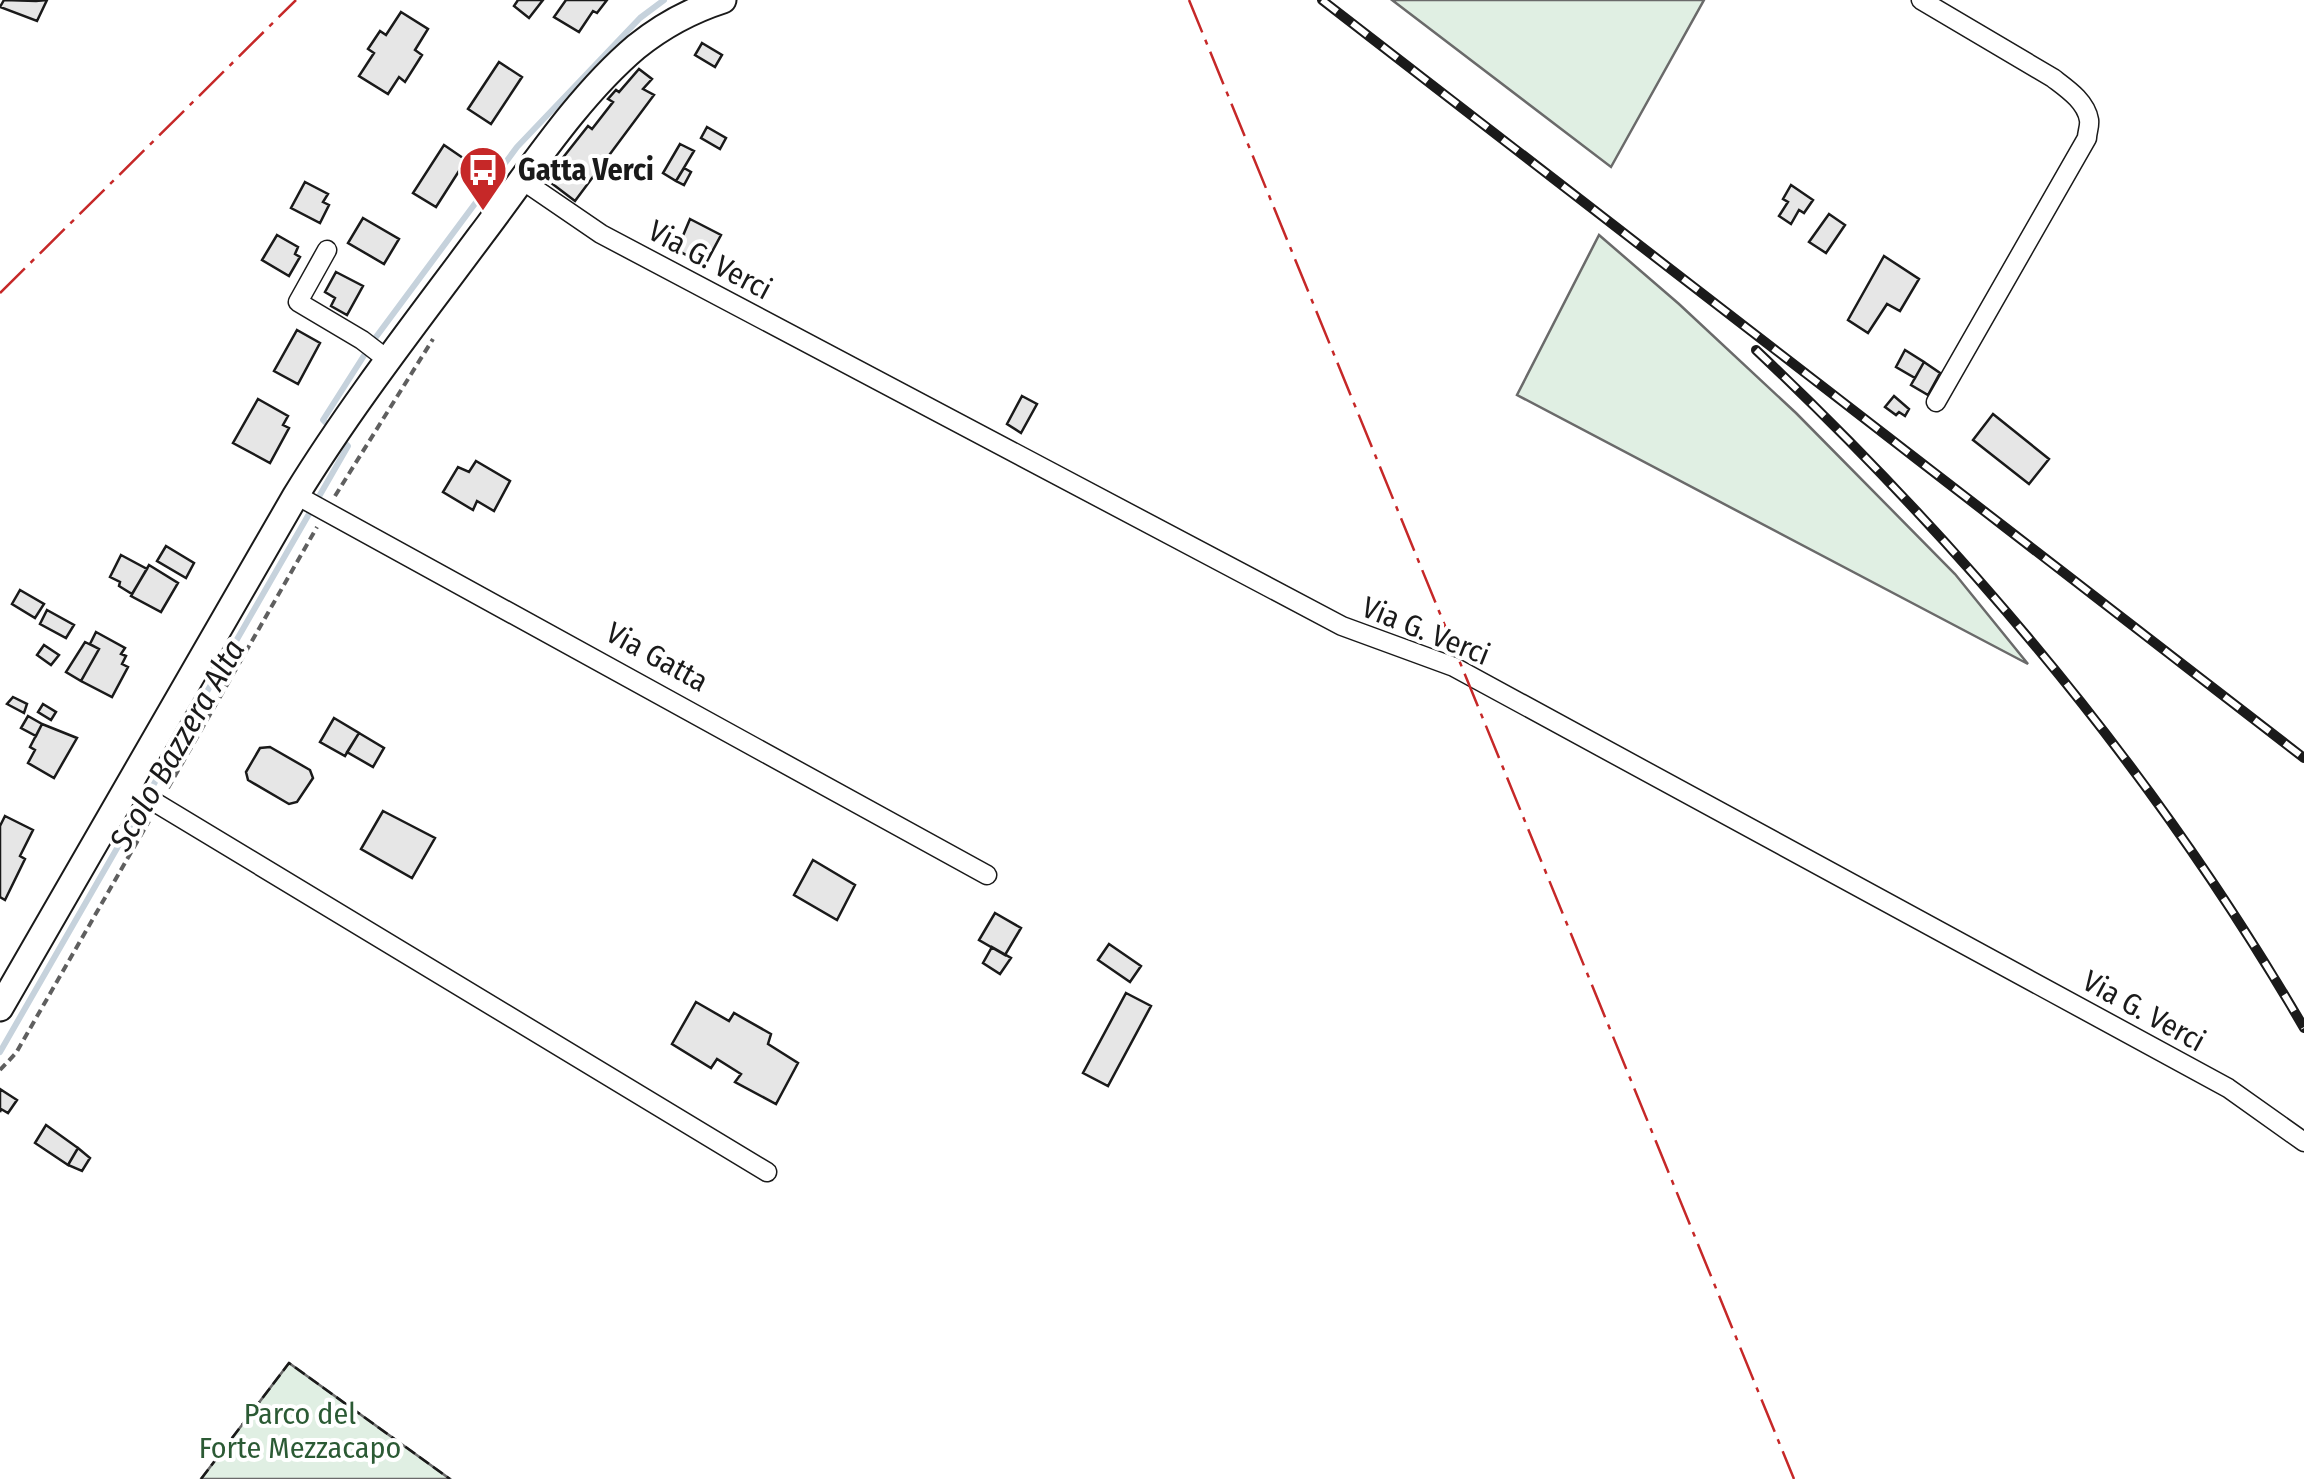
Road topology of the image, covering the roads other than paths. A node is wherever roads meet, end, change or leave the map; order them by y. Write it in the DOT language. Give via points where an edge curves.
graph roads {
  1 [pos="1920,0"];
  2 [pos="711,2"];
  3 [pos="522,180"];
  4 [pos="327,250"];
  5 [pos="388,360"];
  6 [pos="1936,402"];
  7 [pos="314,505"];
  8 [pos="147,798"];
  9 [pos="987,875"];
  10 [pos="0,1008"];
  11 [pos="2304,1142"];
  12 [pos="767,1172"];
  1 -- 6 [label="street" via="2053,78 2089,120 2086,138"];
  2 -- 3 [label="street" via="637,46"];
  3 -- 5 [label="street"];
  3 -- 11 [label="street, Via G. Verci" via="601,234 1342,626 1472,676 2228,1088"];
  4 -- 5 [label="street" via="298,302"];
  5 -- 7 [label="street" via="341,424"];
  7 -- 8 [label="street"];
  7 -- 9 [label="street, Via Gatta"];
  8 -- 10 [label="street"];
  8 -- 12 [label="street"];
}
